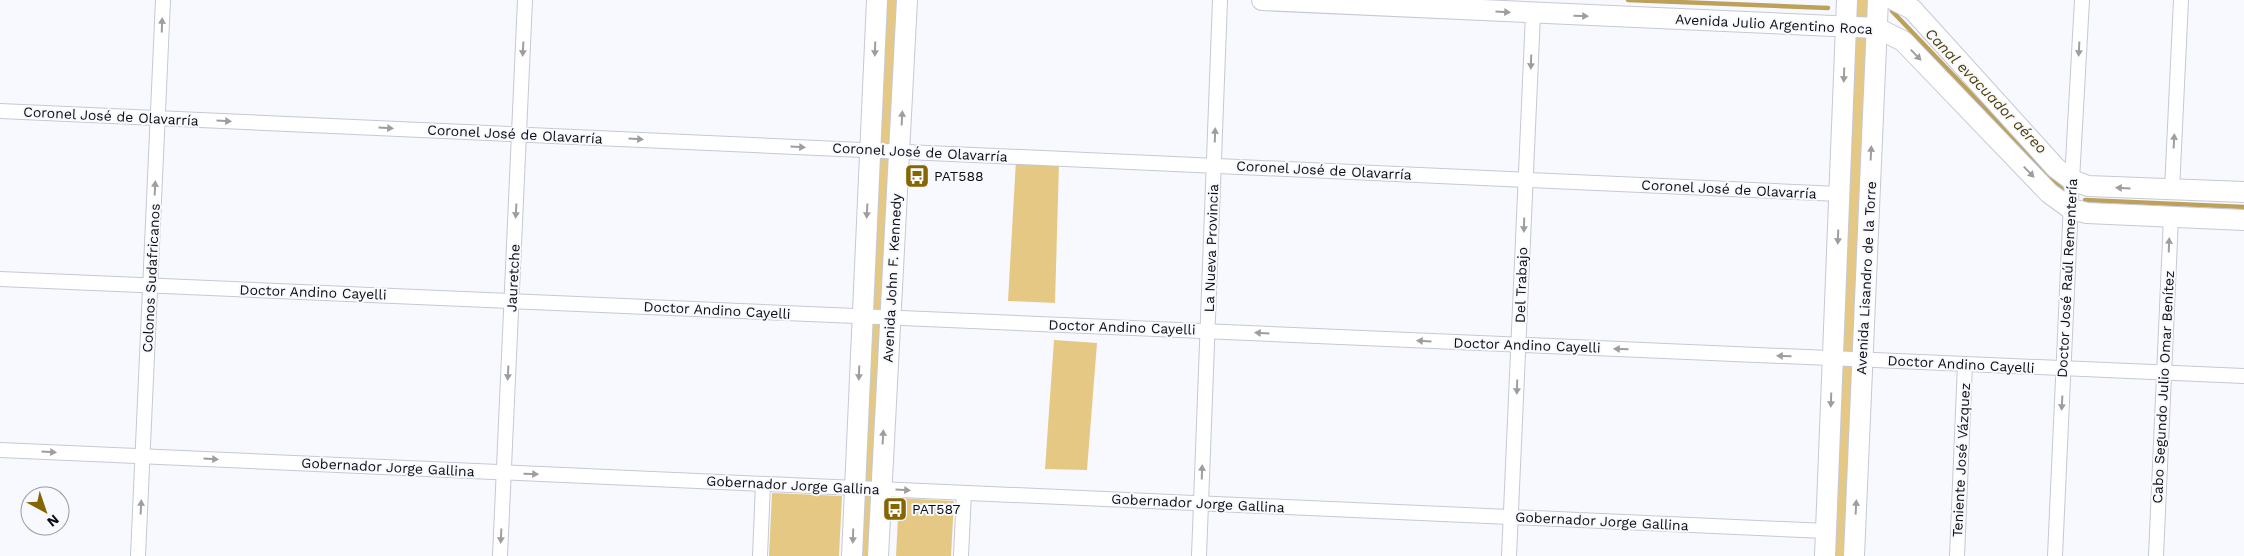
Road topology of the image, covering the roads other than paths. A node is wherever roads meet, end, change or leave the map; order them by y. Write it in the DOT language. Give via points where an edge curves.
graph roads {
  1 [pos="163,0"];
  2 [pos="525,0"];
  3 [pos="877,0"];
  4 [pos="907,0"];
  5 [pos="1220,0"];
  6 [pos="1262,0"];
  7 [pos="1847,0"];
  8 [pos="1878,0"];
  9 [pos="1894,0"];
  10 [pos="2082,0"];
  11 [pos="2181,0"];
  12 [pos="1469,5"];
  13 [pos="1533,14"];
  14 [pos="1846,26"];
  15 [pos="1877,28"];
  16 [pos="0,111"];
  17 [pos="158,118"];
  18 [pos="519,134"];
  19 [pos="871,150"];
  20 [pos="900,151"];
  21 [pos="1214,165"];
  22 [pos="1526,180"];
  23 [pos="2072,180"];
  24 [pos="2172,190"];
  25 [pos="2244,192"];
  26 [pos="1839,194"];
  27 [pos="2071,209"];
  28 [pos="2170,217"];
  29 [pos="2244,220"];
  30 [pos="0,279"];
  31 [pos="150,285"];
  32 [pos="512,301"];
  33 [pos="862,316"];
  34 [pos="890,317"];
  35 [pos="1207,331"];
  36 [pos="1518,345"];
  37 [pos="1832,358"];
  38 [pos="1862,360"];
  39 [pos="1965,364"];
  40 [pos="2064,368"];
  41 [pos="2164,373"];
  42 [pos="2244,376"];
  43 [pos="0,450"];
  44 [pos="143,456"];
  45 [pos="504,472"];
  46 [pos="763,484"];
  47 [pos="855,488"];
  48 [pos="880,489"];
  49 [pos="964,493"];
  50 [pos="1201,503"];
  51 [pos="1511,517"];
  52 [pos="1826,531"];
  53 [pos="138,556"];
  54 [pos="500,556"];
  55 [pos="760,556"];
  56 [pos="852,556"];
  57 [pos="878,556"];
  58 [pos="961,556"];
  59 [pos="1198,556"];
  60 [pos="1509,556"];
  61 [pos="1825,556"];
  62 [pos="1854,556"];
  63 [pos="1956,556"];
  64 [pos="2055,556"];
  65 [pos="2156,556"];
  17 -- 1 [label="street, Colonos Sudafricanos, one-way"];
  2 -- 18 [label="street, Jauretche, one-way"];
  3 -- 19 [label="main road, Avenida John F. Kennedy, one-way"];
  20 -- 4 [label="main road, Avenida John F. Kennedy, one-way"];
  21 -- 5 [label="street, La Nueva Provincia, one-way"];
  6 -- 12 [label="main road, Avenida Julio Argentino Roca"];
  7 -- 14 [label="main road"];
  8 -- 15 [label="main road, Avenida Lisandro de la Torre"];
  9 -- 23 [label="main road" via="1912,9 2056,168"];
  10 -- 23 [label="street, Doctor José Raúl Rementería, one-way"];
  24 -- 11 [label="street, one-way"];
  12 -- 13 [label="main road, Avenida Julio Argentino Roca, one-way"];
  13 -- 14 [label="main road, Avenida Julio Argentino Roca, one-way"];
  13 -- 22 [label="street, Del Trabajo, one-way"];
  14 -- 15 [label="main road, Avenida Julio Argentino Roca"];
  14 -- 26 [label="main road, one-way"];
  15 -- 27 [label="main road, Avenida Julio Argentino Roca, one-way" via="1903,41 2049,193"];
  38 -- 15 [label="main road, Avenida Lisandro de la Torre, one-way"];
  16 -- 17 [label="street, Coronel José de Olavarría"];
  17 -- 18 [label="street, Coronel José de Olavarría, one-way"];
  31 -- 17 [label="street, Colonos Sudafricanos, one-way"];
  18 -- 19 [label="street, Coronel José de Olavarría, one-way"];
  18 -- 32 [label="street, Jauretche, one-way"];
  19 -- 20 [label="street, Coronel José de Olavarría"];
  19 -- 33 [label="main road, Avenida John F. Kennedy, one-way"];
  20 -- 21 [label="street, Coronel José de Olavarría"];
  20 -- 34 [label="main road, Avenida John F. Kennedy"];
  21 -- 22 [label="street, Coronel José de Olavarría"];
  21 -- 35 [label="street, La Nueva Provincia"];
  22 -- 26 [label="street, Coronel José de Olavarría"];
  22 -- 36 [label="street, Del Trabajo, one-way"];
  24 -- 23 [label="main road, one-way" via="2088,186"];
  23 -- 27 [label="street, Doctor José Raúl Rementería"];
  24 -- 25 [label="main road"];
  26 -- 37 [label="main road, one-way"];
  27 -- 28 [label="main road, Avenida Julio Argentino Roca" via="2087,213"];
  27 -- 40 [label="street, Doctor José Raúl Rementería"];
  28 -- 29 [label="main road, Avenida Julio Argentino Roca"];
  41 -- 28 [label="street, Cabo Segundo Julio Omar Benítez, one-way"];
  30 -- 31 [label="street, Doctor Andino Cayelli"];
  31 -- 32 [label="street, Doctor Andino Cayelli"];
  31 -- 44 [label="street, Colonos Sudafricanos"];
  32 -- 33 [label="street, Doctor Andino Cayelli"];
  32 -- 45 [label="street, Jauretche, one-way"];
  33 -- 34 [label="street, Doctor Andino Cayelli"];
  33 -- 47 [label="main road, Avenida John F. Kennedy, one-way"];
  34 -- 35 [label="street, Doctor Andino Cayelli"];
  48 -- 34 [label="main road, Avenida John F. Kennedy, one-way"];
  36 -- 35 [label="street, Doctor Andino Cayelli, one-way"];
  50 -- 35 [label="street, La Nueva Provincia, one-way"];
  37 -- 36 [label="street, Doctor Andino Cayelli, one-way"];
  36 -- 51 [label="street, Del Trabajo, one-way"];
  37 -- 38 [label="street, Doctor Andino Cayelli"];
  37 -- 52 [label="main road, one-way"];
  38 -- 39 [label="street, Doctor Andino Cayelli"];
  62 -- 38 [label="main road, Avenida Lisandro de la Torre, one-way"];
  39 -- 40 [label="street, Doctor Andino Cayelli"];
  39 -- 63 [label="street, Teniente José Vázquez"];
  40 -- 41 [label="street, Doctor Andino Cayelli"];
  40 -- 64 [label="street, Doctor José Raúl Rementería, one-way"];
  41 -- 42 [label="street, Doctor Andino Cayelli"];
  41 -- 65 [label="street, Cabo Segundo Julio Omar Benítez"];
  43 -- 44 [label="street, Gobernador Jorge Gallina, one-way"];
  44 -- 45 [label="street, Gobernador Jorge Gallina, one-way"];
  53 -- 44 [label="street, Colonos Sudafricanos, one-way"];
  45 -- 46 [label="street, Gobernador Jorge Gallina, one-way"];
  45 -- 54 [label="street, Jauretche, one-way"];
  46 -- 47 [label="street, Gobernador Jorge Gallina"];
  46 -- 55 [label="street"];
  47 -- 48 [label="street, Gobernador Jorge Gallina"];
  47 -- 56 [label="main road, Avenida John F. Kennedy, one-way"];
  48 -- 49 [label="street, Gobernador Jorge Gallina, one-way"];
  48 -- 57 [label="main road, Avenida John F. Kennedy"];
  49 -- 50 [label="street, Gobernador Jorge Gallina"];
  49 -- 58 [label="street"];
  50 -- 51 [label="street, Gobernador Jorge Gallina"];
  50 -- 59 [label="street, La Nueva Provincia"];
  51 -- 52 [label="street, Gobernador Jorge Gallina"];
  51 -- 60 [label="street, Del Trabajo"];
  52 -- 61 [label="main road"];
}
